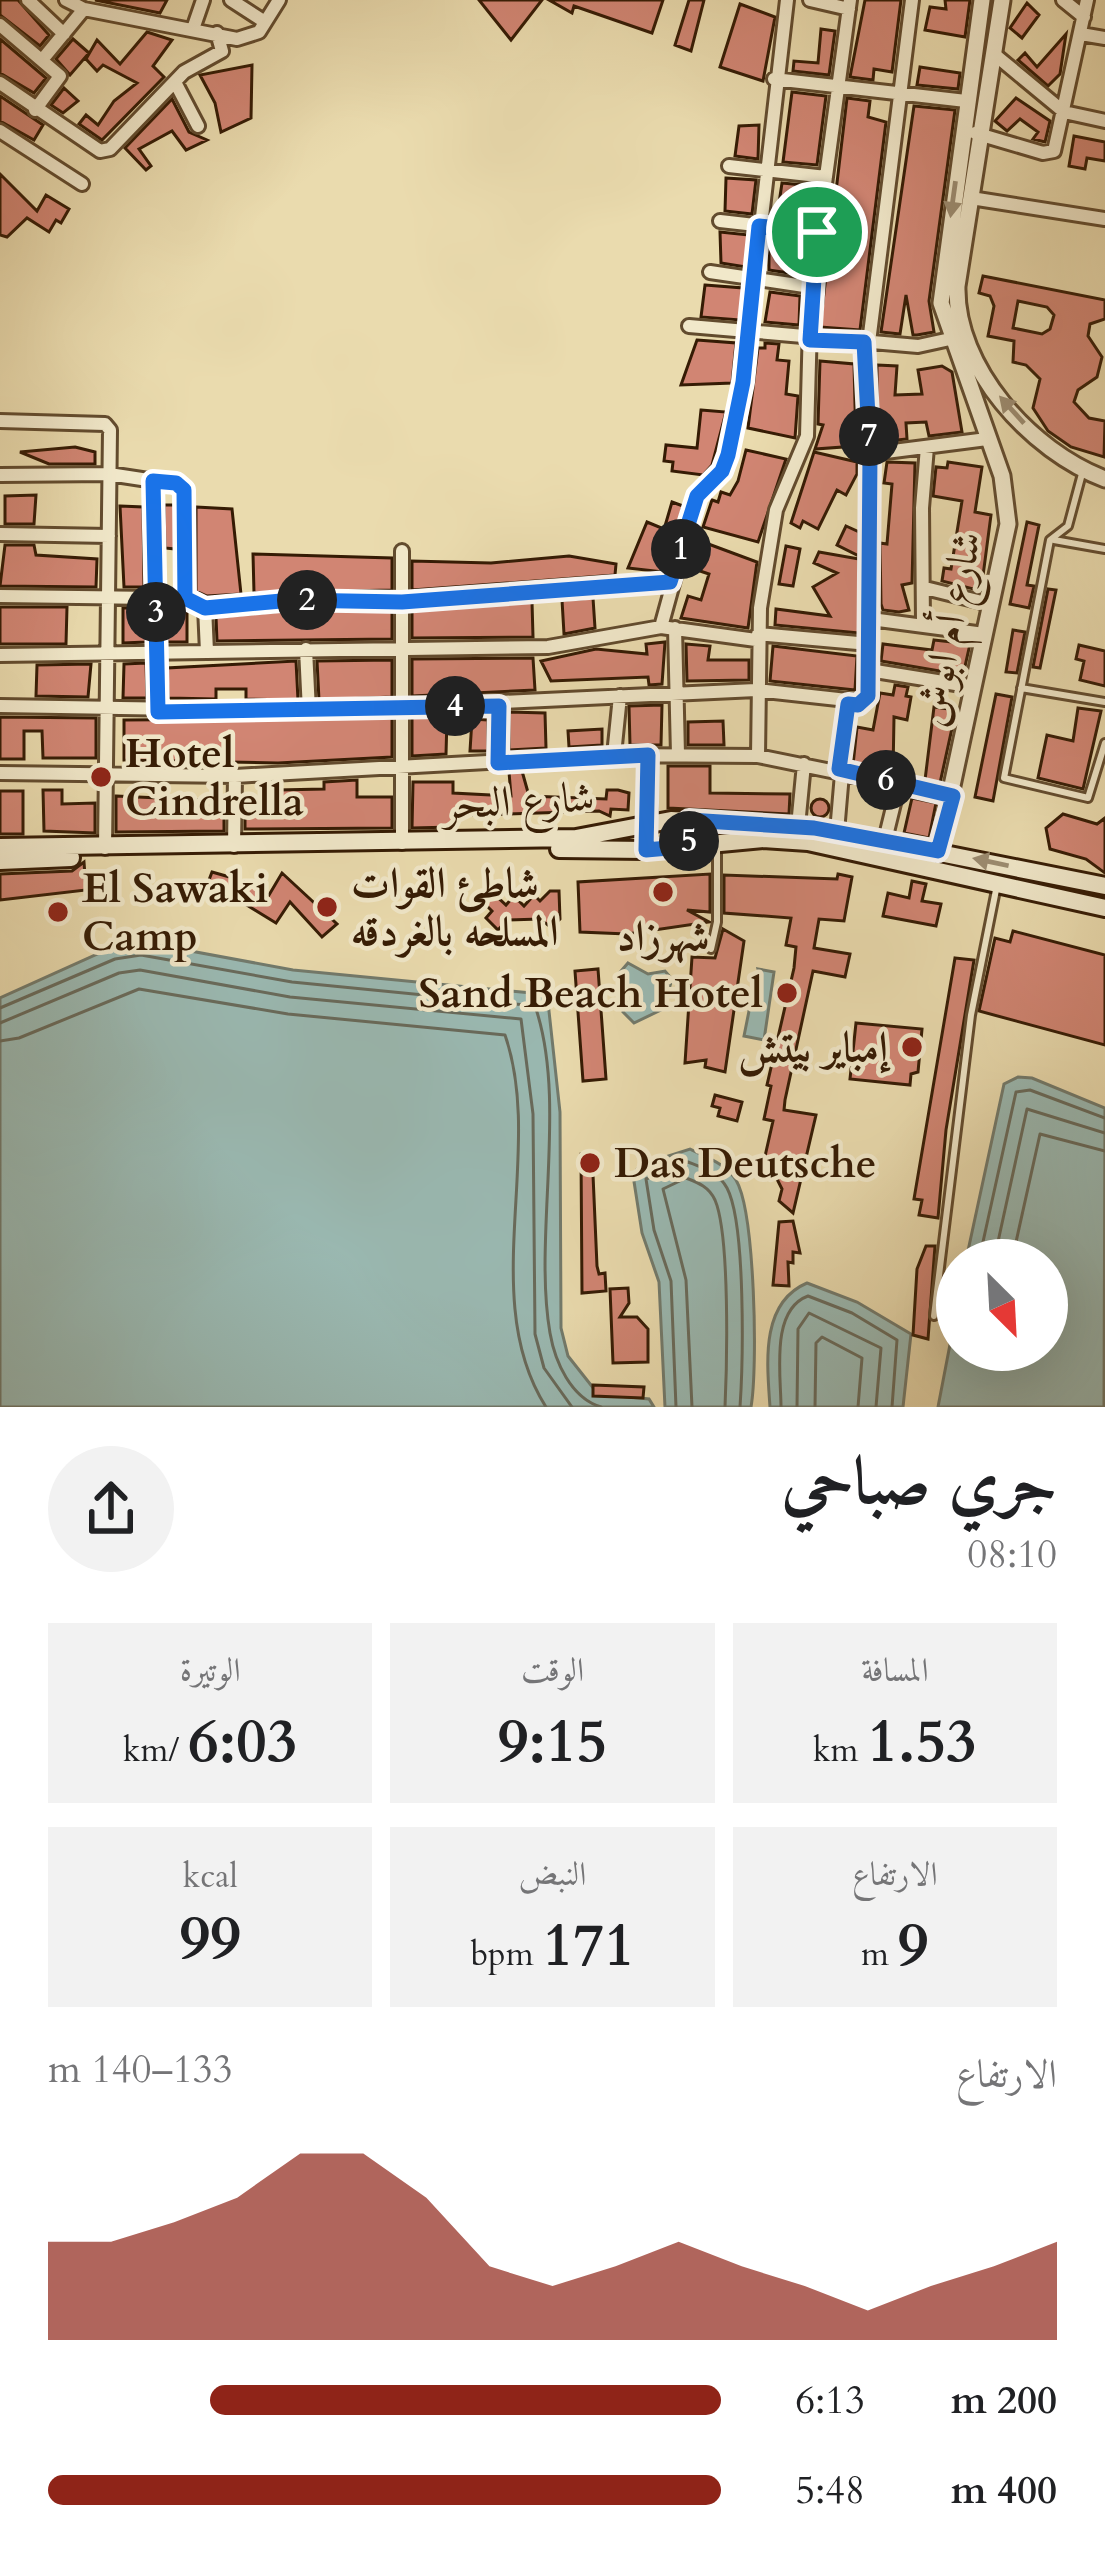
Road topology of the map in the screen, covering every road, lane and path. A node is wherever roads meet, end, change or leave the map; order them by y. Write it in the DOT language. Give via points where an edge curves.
graph roads {
  1 [pos="28,0"];
  2 [pos="66,0"];
  3 [pos="203,0"];
  4 [pos="231,0"];
  5 [pos="279,0"];
  6 [pos="787,0"];
  7 [pos="810,0"];
  8 [pos="912,0"];
  9 [pos="982,0"];
  10 [pos="1002,0"];
  11 [pos="1063,0"];
  12 [pos="1088,0"];
  13 [pos="850,4"];
  14 [pos="84,9"];
  15 [pos="1084,17"];
  16 [pos="265,22"];
  17 [pos="0,26"];
  18 [pos="193,29"];
  19 [pos="217,33"];
  20 [pos="64,34"];
  21 [pos="1081,34"];
  22 [pos="1105,38"];
  23 [pos="994,54"];
  24 [pos="42,60"];
  25 [pos="774,79"];
  26 [pos="0,82"];
  27 [pos="175,82"];
  28 [pos="839,86"];
  29 [pos="900,94"];
  30 [pos="966,101"];
  31 [pos="35,110"];
  32 [pos="1064,112"];
  33 [pos="1105,122"];
  34 [pos="198,126"];
  35 [pos="0,130"];
  36 [pos="962,131"];
  37 [pos="981,134"];
  38 [pos="729,166"];
  39 [pos="766,170"];
  40 [pos="826,177"];
  41 [pos="82,184"];
  42 [pos="971,198"];
  43 [pos="1105,219"];
  44 [pos="720,221"];
  45 [pos="759,226"];
  46 [pos="817,232"];
  47 [pos="710,272"];
  48 [pos="754,279"];
  49 [pos="811,286"];
  50 [pos="689,326"];
  51 [pos="747,332"];
  52 [pos="950,339"];
  53 [pos="810,340"];
  54 [pos="867,342"];
  55 [pos="0,421"];
  56 [pos="987,439"];
  57 [pos="927,447"];
  58 [pos="870,454"];
  59 [pos="1083,470"];
  60 [pos="110,474"];
  61 [pos="0,475"];
  62 [pos="1105,479"];
  63 [pos="153,481"];
  64 [pos="0,534"];
  65 [pos="109,536"];
  66 [pos="1050,540"];
  67 [pos="1105,549"];
  68 [pos="402,551"];
  69 [pos="670,582"];
  70 [pos="925,588"];
  71 [pos="0,596"];
  72 [pos="109,598"];
  73 [pos="155,598"];
  74 [pos="185,598"];
  75 [pos="402,602"];
  76 [pos="990,604"];
  77 [pos="205,608"];
  78 [pos="871,619"];
  79 [pos="923,622"];
  80 [pos="668,627"];
  81 [pos="984,634"];
  82 [pos="757,637"];
  83 [pos="869,644"];
  84 [pos="306,649"];
  85 [pos="402,650"];
  86 [pos="110,651"];
  87 [pos="158,652"];
  88 [pos="207,652"];
  89 [pos="0,655"];
  90 [pos="869,670"];
  91 [pos="974,687"];
  92 [pos="1021,688"];
  93 [pos="756,690"];
  94 [pos="672,692"];
  95 [pos="620,696"];
  96 [pos="1105,702"];
  97 [pos="848,704"];
  98 [pos="110,705"];
  99 [pos="0,706"];
  100 [pos="402,706"];
  101 [pos="499,706"];
  102 [pos="309,711"];
  103 [pos="158,712"];
  104 [pos="1105,743"];
  105 [pos="614,755"];
  106 [pos="648,755"];
  107 [pos="678,755"];
  108 [pos="758,756"];
  109 [pos="498,763"];
  110 [pos="804,764"];
  111 [pos="404,768"];
  112 [pos="839,769"];
  113 [pos="0,773"];
  114 [pos="107,775"];
  115 [pos="235,776"];
  116 [pos="898,783"];
  117 [pos="953,796"];
  118 [pos="689,820"];
  119 [pos="650,821"];
  120 [pos="798,826"];
  121 [pos="838,832"];
  122 [pos="886,840"];
  123 [pos="717,841"];
  124 [pos="402,842"];
  125 [pos="691,846"];
  126 [pos="234,847"];
  127 [pos="0,848"];
  128 [pos="105,848"];
  129 [pos="646,850"];
  130 [pos="938,851"];
  131 [pos="0,861"];
  132 [pos="998,882"];
  133 [pos="1105,886"];
  134 [pos="1105,908"];
  135 [pos="711,949"];
  136 [pos="934,1316"];
  1 -- 20 [label="street"];
  2 -- 14 [label="street"];
  3 -- 18 [label="street"];
  4 -- 16 [label="street"];
  5 -- 16 [label="street"];
  6 -- 25 [label="street"];
  7 -- 13 [label="street"];
  8 -- 29 [label="street"];
  9 -- 30 [label="street, شارع أم ابوش"];
  10 -- 23 [label="street"];
  11 -- 15 [label="street"];
  12 -- 15 [label="street"];
  13 -- 28 [label="street"];
  14 -- 18 [label="street"];
  14 -- 20 [label="street"];
  15 -- 21 [label="street"];
  16 -- 19 [label="street" via="243,39"];
  17 -- 24 [label="street"];
  18 -- 19 [label="street"];
  19 -- 27 [label="street" via="222,51"];
  20 -- 24 [label="street"];
  21 -- 22 [label="street"];
  21 -- 32 [label="street"];
  23 -- 32 [label="street"];
  23 -- 37 [label="street"];
  24 -- 31 [label="street" via="60,76"];
  25 -- 28 [label="street"];
  25 -- 39 [label="street"];
  26 -- 31 [label="street"];
  27 -- 31 [label="street" via="100,152"];
  27 -- 34 [label="street"];
  28 -- 29 [label="street"];
  28 -- 40 [label="street"];
  29 -- 30 [label="street"];
  29 -- 54 [label="street"];
  30 -- 36 [label="street, شارع أم ابوش"];
  32 -- 33 [label="street"];
  32 -- 37 [label="street" via="1052,154"];
  35 -- 41 [label="street"];
  36 -- 37 [label="street"];
  36 -- 52 [label="street, شارع أم ابوش, one-way" via="942,277"];
  37 -- 42 [label="street"];
  38 -- 39 [label="street"];
  39 -- 40 [label="street"];
  39 -- 45 [label="street"];
  40 -- 46 [label="street"];
  42 -- 43 [label="street"];
  59 -- 42 [label="street, one-way" via="1013,413 961,326 957,286"];
  44 -- 45 [label="street"];
  45 -- 46 [label="street"];
  45 -- 48 [label="street"];
  46 -- 49 [label="street"];
  47 -- 48 [label="street"];
  48 -- 49 [label="street"];
  48 -- 51 [label="street"];
  49 -- 53 [label="street"];
  50 -- 51 [label="street"];
  51 -- 53 [label="street"];
  51 -- 69 [label="street" via="726,463 697,496"];
  52 -- 54 [label="street" via="923,346"];
  52 -- 56 [label="street, شارع أم ابوش"];
  53 -- 54 [label="street"];
  53 -- 82 [label="street" via="807,436 776,510"];
  54 -- 58 [label="street"];
  55 -- 60 [label="street" via="105,424"];
  56 -- 57 [label="street"];
  56 -- 76 [label="street, شارع أم ابوش" via="1002,476 1007,524"];
  57 -- 58 [label="street"];
  57 -- 70 [label="street"];
  58 -- 78 [label="street"];
  59 -- 62 [label="street"];
  59 -- 66 [label="lane" via="1068,526"];
  60 -- 61 [label="street"];
  60 -- 63 [label="street"];
  60 -- 65 [label="street"];
  63 -- 73 [label="street"];
  63 -- 74 [label="street" via="184,490"];
  64 -- 65 [label="street"];
  65 -- 72 [label="street"];
  66 -- 67 [label="lane"];
  66 -- 92 [label="lane"];
  68 -- 75 [label="street"];
  69 -- 75 [label="street"];
  69 -- 80 [label="street"];
  70 -- 76 [label="street"];
  70 -- 79 [label="street"];
  71 -- 72 [label="street"];
  72 -- 73 [label="street"];
  72 -- 86 [label="street"];
  73 -- 74 [label="street"];
  73 -- 87 [label="street"];
  74 -- 77 [label="street"];
  75 -- 77 [label="street"];
  75 -- 85 [label="street"];
  76 -- 81 [label="street, شارع أم ابوش"];
  77 -- 88 [label="street"];
  78 -- 79 [label="street"];
  78 -- 83 [label="street"];
  79 -- 81 [label="street"];
  80 -- 82 [label="street"];
  80 -- 85 [label="street" via="548,647"];
  80 -- 94 [label="street"];
  81 -- 91 [label="street, شارع أم ابوش"];
  82 -- 83 [label="street"];
  82 -- 93 [label="street"];
  83 -- 90 [label="street"];
  84 -- 85 [label="street"];
  84 -- 88 [label="street"];
  84 -- 102 [label="street"];
  85 -- 100 [label="street"];
  86 -- 87 [label="street"];
  86 -- 89 [label="street"];
  86 -- 98 [label="street"];
  87 -- 88 [label="street"];
  87 -- 103 [label="street"];
  90 -- 91 [label="street"];
  90 -- 97 [label="street" via="865,702"];
  91 -- 117 [label="street, شارع أم ابوش"];
  92 -- 96 [label="lane"];
  92 -- 104 [label="lane" via="1008,783 1088,798"];
  93 -- 94 [label="street"];
  93 -- 97 [label="street"];
  93 -- 108 [label="street"];
  94 -- 95 [label="street"];
  94 -- 107 [label="street"];
  95 -- 101 [label="street"];
  95 -- 105 [label="street"];
  97 -- 112 [label="street"];
  98 -- 99 [label="street"];
  98 -- 103 [label="street"];
  98 -- 114 [label="street"];
  100 -- 101 [label="street"];
  100 -- 102 [label="street"];
  100 -- 111 [label="street"];
  101 -- 109 [label="street"];
  102 -- 103 [label="street"];
  105 -- 106 [label="street"];
  105 -- 109 [label="street"];
  106 -- 107 [label="street"];
  106 -- 119 [label="street"];
  107 -- 108 [label="street"];
  108 -- 110 [label="street"];
  109 -- 111 [label="street"];
  110 -- 112 [label="street"];
  110 -- 120 [label="street"];
  111 -- 115 [label="street"];
  111 -- 124 [label="street"];
  112 -- 116 [label="street"];
  112 -- 121 [label="street"];
  113 -- 114 [label="street"];
  114 -- 115 [label="street"];
  114 -- 128 [label="street"];
  115 -- 126 [label="street"];
  116 -- 117 [label="street"];
  116 -- 122 [label="street"];
  117 -- 130 [label="street, شارع أم ابوش"];
  118 -- 119 [label="main road, شارع البحر"];
  118 -- 120 [label="main road, شارع البحر"];
  118 -- 125 [label="main road"];
  119 -- 124 [label="main road, شارع البحر" via="575,838"];
  119 -- 129 [label="main road"];
  120 -- 121 [label="main road, شارع البحر"];
  121 -- 122 [label="main road, شارع البحر"];
  122 -- 130 [label="main road, شارع البحر"];
  123 -- 125 [label="main road, شارع البحر"];
  123 -- 132 [label="main road, شارع البحر" via="825,844"];
  123 -- 135 [label="lane"];
  124 -- 126 [label="main road, شارع البحر"];
  125 -- 129 [label="main road, شارع البحر"];
  126 -- 128 [label="main road, شارع البحر"];
  127 -- 128 [label="main road, شارع البحر"];
  129 -- 131 [label="main road, شارع البحر"];
  133 -- 130 [label="main road, شارع البحر, one-way"];
  132 -- 134 [label="main road, شارع البحر"];
  132 -- 136 [label="lane" via="971,1015"];
}
